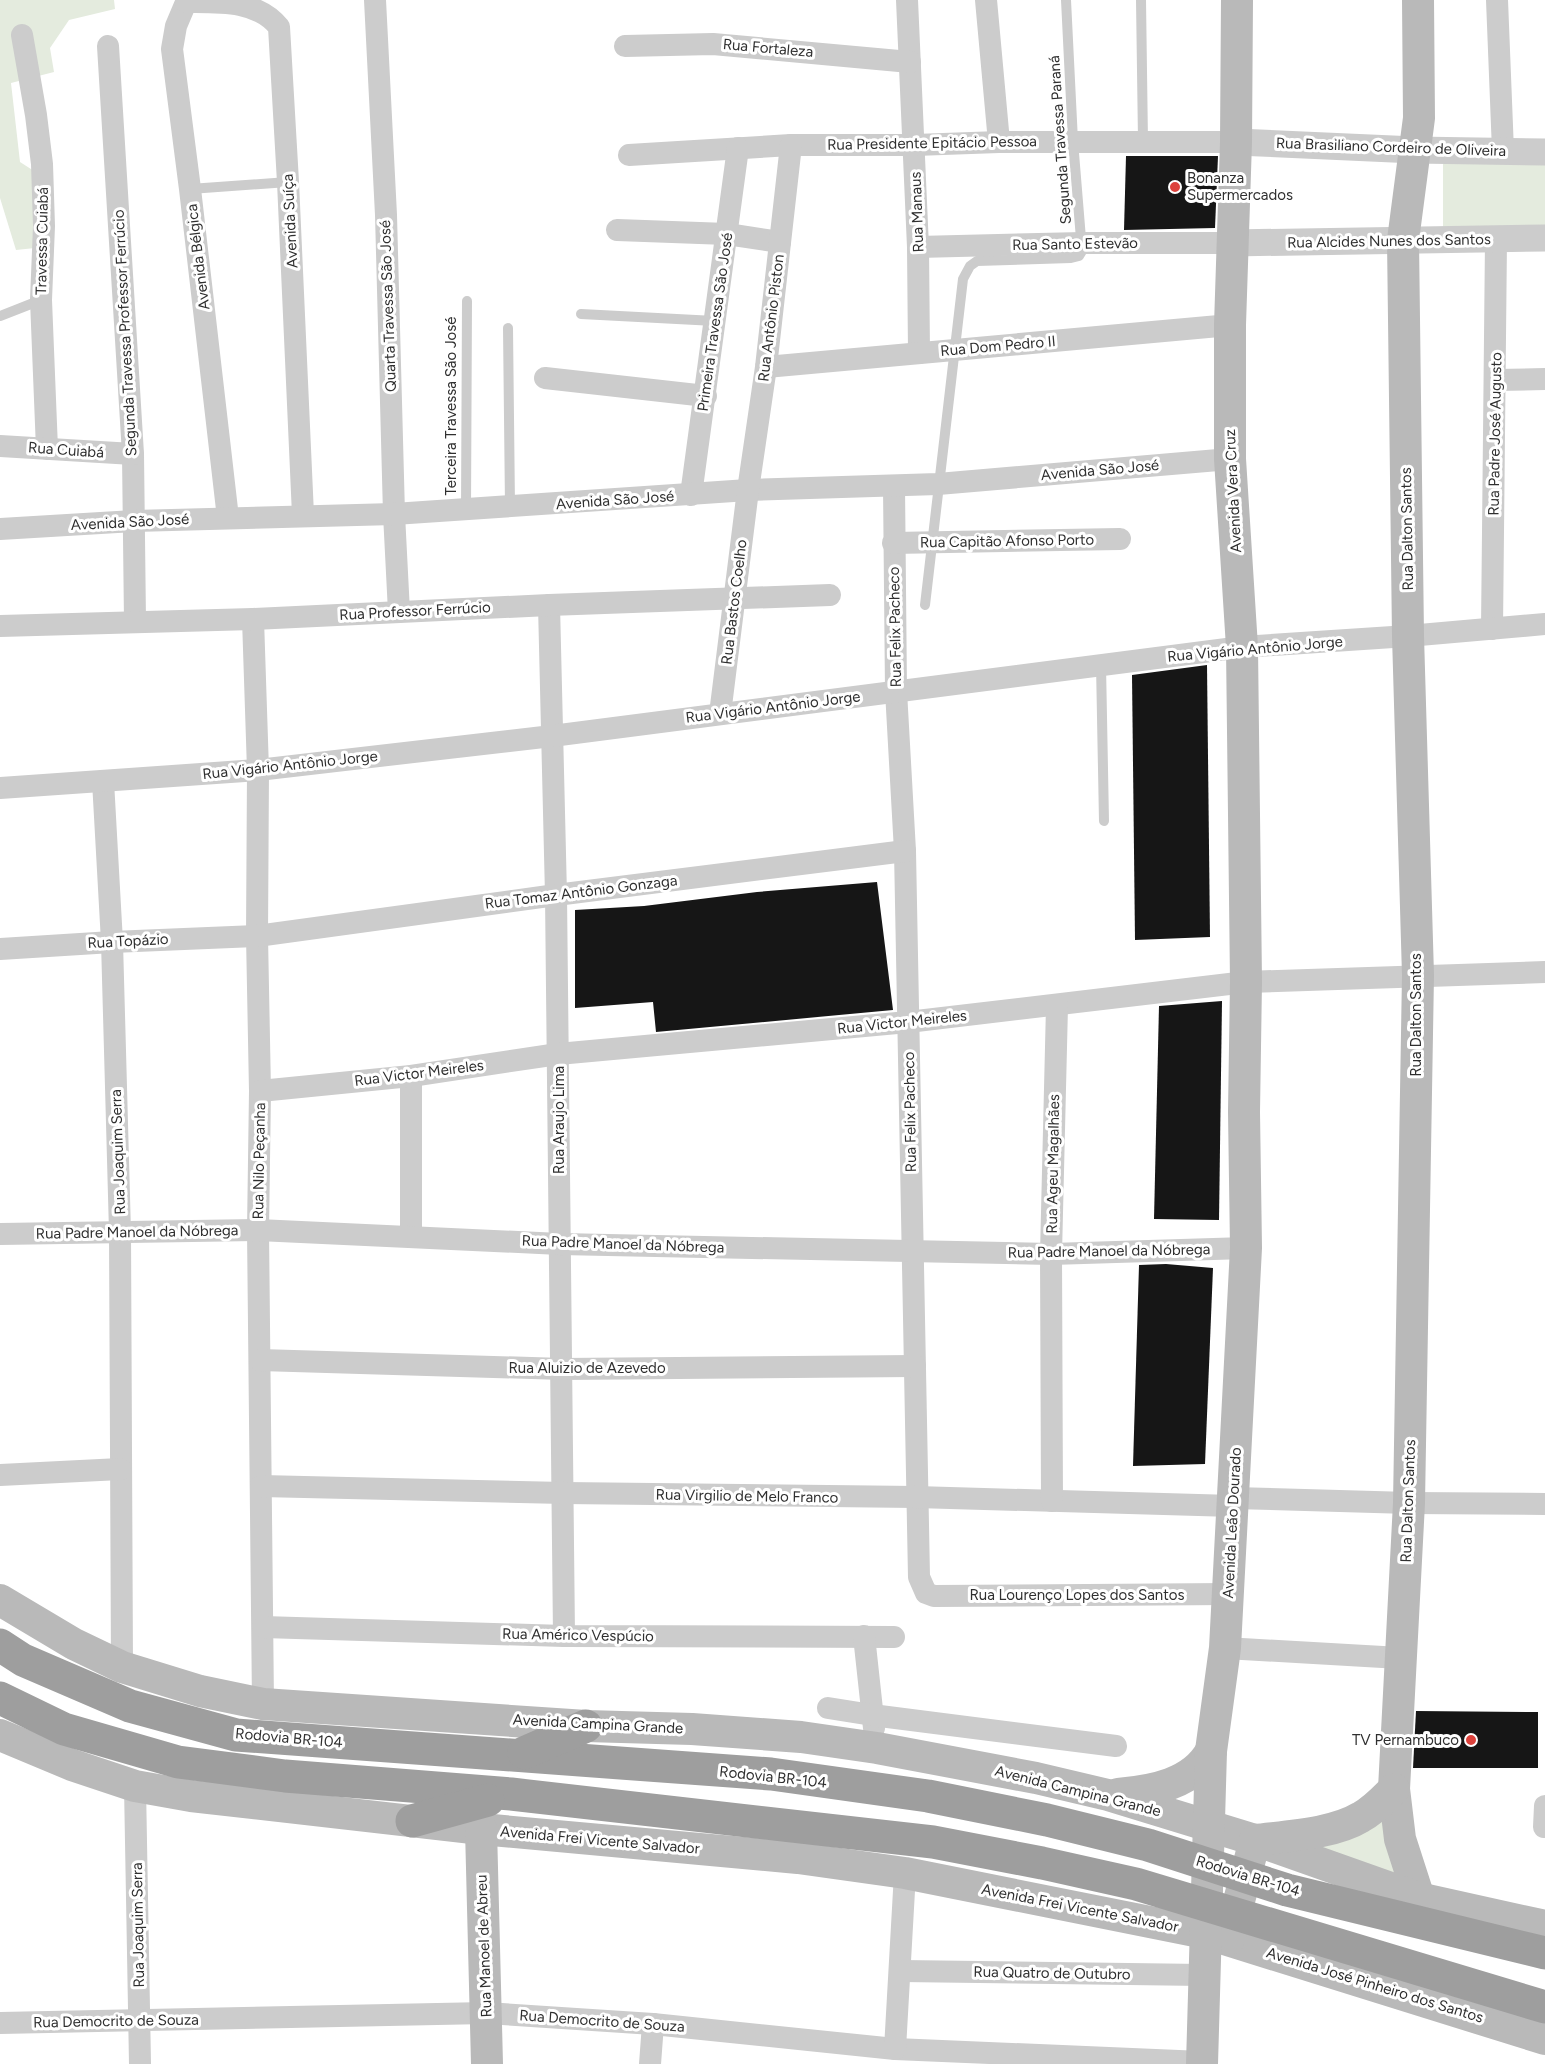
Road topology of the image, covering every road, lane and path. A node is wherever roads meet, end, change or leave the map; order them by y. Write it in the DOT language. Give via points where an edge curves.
graph roads {
  1 [pos="375,0"];
  2 [pos="907,0"];
  3 [pos="986,0"];
  4 [pos="1066,0"];
  5 [pos="1141,0"];
  6 [pos="1237,0"];
  7 [pos="1418,0"];
  8 [pos="1497,0"];
  9 [pos="187,1"];
  10 [pos="22,35"];
  11 [pos="108,46"];
  12 [pos="625,46"];
  13 [pos="910,62"];
  14 [pos="1073,141"];
  15 [pos="1143,141"];
  16 [pos="999,142"];
  17 [pos="1236,142"];
  18 [pos="915,145"];
  19 [pos="791,146"];
  20 [pos="738,148"];
  21 [pos="1415,150"];
  22 [pos="1503,151"];
  23 [pos="1545,152"];
  24 [pos="628,155"];
  25 [pos="288,182"];
  26 [pos="190,189"];
  27 [pos="617,230"];
  28 [pos="727,234"];
  29 [pos="1545,238"];
  30 [pos="1403,240"];
  31 [pos="1496,240"];
  32 [pos="780,242"];
  33 [pos="1083,243"];
  34 [pos="1232,243"];
  35 [pos="918,247"];
  36 [pos="41,300"];
  37 [pos="466,301"];
  38 [pos="581,314"];
  39 [pos="0,316"];
  40 [pos="715,321"];
  41 [pos="1230,325"];
  42 [pos="508,328"];
  43 [pos="954,350"];
  44 [pos="919,352"];
  45 [pos="766,367"];
  46 [pos="545,378"];
  47 [pos="1545,379"];
  48 [pos="1496,380"];
  49 [pos="706,396"];
  50 [pos="0,446"];
  51 [pos="47,449"];
  52 [pos="133,454"];
  53 [pos="1230,459"];
  54 [pos="938,484"];
  55 [pos="894,486"];
  56 [pos="748,490"];
  57 [pos="691,495"];
  58 [pos="510,507"];
  59 [pos="466,510"];
  60 [pos="394,514"];
  61 [pos="303,515"];
  62 [pos="228,518"];
  63 [pos="134,521"];
  64 [pos="0,529"];
  65 [pos="1120,539"];
  66 [pos="932,541"];
  67 [pos="893,543"];
  68 [pos="830,596"];
  69 [pos="734,598"];
  70 [pos="549,605"];
  71 [pos="925,605"];
  72 [pos="399,612"];
  73 [pos="253,619"];
  74 [pos="135,621"];
  75 [pos="1545,624"];
  76 [pos="0,626"];
  77 [pos="1492,629"];
  78 [pos="1408,636"];
  79 [pos="1242,647"];
  80 [pos="1101,665"];
  81 [pos="896,691"];
  82 [pos="720,714"];
  83 [pos="552,736"];
  84 [pos="258,770"];
  85 [pos="103,781"];
  86 [pos="0,788"];
  87 [pos="1104,821"];
  88 [pos="905,851"];
  89 [pos="556,895"];
  90 [pos="257,936"];
  91 [pos="112,942"];
  92 [pos="0,949"];
  93 [pos="1545,972"];
  94 [pos="1418,975"];
  95 [pos="1246,982"];
  96 [pos="1057,1006"];
  97 [pos="908,1022"];
  98 [pos="558,1054"];
  99 [pos="411,1076"];
  100 [pos="260,1091"];
  101 [pos="258,1230"];
  102 [pos="120,1232"];
  103 [pos="0,1234"];
  104 [pos="411,1236"];
  105 [pos="560,1244"];
  106 [pos="1246,1248"];
  107 [pos="914,1251"];
  108 [pos="1051,1254"];
  109 [pos="260,1360"];
  110 [pos="915,1365"];
  111 [pos="563,1369"];
  112 [pos="120,1469"];
  113 [pos="0,1475"];
  114 [pos="261,1486"];
  115 [pos="564,1493"];
  116 [pos="916,1497"];
  117 [pos="1052,1502"];
  118 [pos="1233,1502"];
  119 [pos="1409,1503"];
  120 [pos="1545,1504"];
  121 [pos="926,1593"];
  122 [pos="1228,1594"];
  123 [pos="0,1600"];
  124 [pos="263,1627"];
  125 [pos="564,1636"];
  126 [pos="864,1636"];
  127 [pos="894,1637"];
  128 [pos="0,1645"];
  129 [pos="1225,1648"];
  130 [pos="1400,1658"];
  131 [pos="122,1667"];
  132 [pos="0,1698"];
  133 [pos="263,1704"];
  134 [pos="828,1708"];
  135 [pos="872,1715"];
  136 [pos="586,1726"];
  137 [pos="0,1735"];
  138 [pos="1116,1746"];
  139 [pos="877,1748"];
  140 [pos="1211,1751"];
  141 [pos="520,1755"];
  142 [pos="135,1786"];
  143 [pos="1394,1790"];
  144 [pos="511,1794"];
  145 [pos="1108,1795"];
  146 [pos="412,1821"];
  147 [pos="1208,1825"];
  148 [pos="481,1829"];
  149 [pos="1255,1839"];
  150 [pos="905,1873"];
  151 [pos="1419,1898"];
  152 [pos="1545,1926"];
  153 [pos="1217,1936"];
  154 [pos="1545,1953"];
  155 [pos="901,1971"];
  156 [pos="1203,1976"];
  157 [pos="1545,2007"];
  158 [pos="486,2013"];
  159 [pos="140,2020"];
  160 [pos="0,2023"];
  161 [pos="653,2024"];
  162 [pos="1545,2038"];
  163 [pos="895,2049"];
  164 [pos="1202,2063"];
  165 [pos="140,2064"];
  166 [pos="487,2064"];
  167 [pos="650,2064"];
  1 -- 60 [label="street, Quarta Travessa São José" via="386,215"];
  2 -- 13 [label="street, Rua Manaus"];
  3 -- 16 [label="street"];
  4 -- 14 [label="lane, Segunda Travessa Paraná"];
  5 -- 15 [label="lane"];
  6 -- 17 [label="main road, Avenida Vera Cruz"];
  7 -- 21 [label="main road, Rua Dalton Santos" via="1419,118"];
  8 -- 22 [label="street"];
  9 -- 25 [label="street, Avenida Suíça" via="251,5 263,10 279,27"];
  9 -- 26 [label="street, Avenida Bélgica" via="176,26 172,49"];
  10 -- 36 [label="street, Travessa Cuiabá" via="42,164"];
  11 -- 52 [label="street, Segunda Travessa Professor Ferrúcio"];
  12 -- 13 [label="street, Rua Fortaleza" via="713,44"];
  13 -- 18 [label="street, Rua Manaus"];
  14 -- 15 [label="street, Rua Presidente Epitácio Pessoa"];
  14 -- 16 [label="street, Rua Presidente Epitácio Pessoa"];
  14 -- 33 [label="lane, Segunda Travessa Paraná"];
  15 -- 17 [label="street, Rua Presidente Epitácio Pessoa"];
  16 -- 18 [label="street, Rua Presidente Epitácio Pessoa"];
  17 -- 21 [label="street, Rua Brasiliano Cordeiro de Oliveira"];
  17 -- 34 [label="main road, Avenida Vera Cruz"];
  18 -- 19 [label="street, Rua Presidente Epitácio Pessoa"];
  18 -- 35 [label="street, Rua Manaus"];
  19 -- 20 [label="street, Rua Presidente Epitácio Pessoa"];
  19 -- 32 [label="street, Rua Antônio Piston"];
  20 -- 24 [label="street, Rua Presidente Epitácio Pessoa"];
  20 -- 28 [label="street, Primeira Travessa São José"];
  21 -- 22 [label="street, Rua Brasiliano Cordeiro de Oliveira"];
  21 -- 30 [label="main road, Rua Dalton Santos"];
  22 -- 23 [label="street, Rua Brasiliano Cordeiro de Oliveira"];
  25 -- 26 [label="lane"];
  25 -- 61 [label="street, Avenida Suíça"];
  26 -- 62 [label="street, Avenida Bélgica"];
  27 -- 28 [label="street"];
  28 -- 32 [label="street"];
  28 -- 40 [label="street, Primeira Travessa São José"];
  29 -- 31 [label="street, Rua Alcides Nunes dos Santos"];
  30 -- 31 [label="street, Rua Alcides Nunes dos Santos"];
  30 -- 34 [label="street, Rua Alcides Nunes dos Santos"];
  30 -- 78 [label="main road, Rua Dalton Santos"];
  31 -- 48 [label="street, Rua Padre José Augusto"];
  32 -- 45 [label="street, Rua Antônio Piston"];
  33 -- 34 [label="street, Rua Santo Estevão"];
  33 -- 35 [label="street, Rua Santo Estevão"];
  33 -- 43 [label="lane, Segunda Travessa Paraná" via="1079,256 1071,258 977,261 970,266 963,279"];
  34 -- 41 [label="main road, Avenida Vera Cruz"];
  35 -- 44 [label="street, Rua Manaus"];
  36 -- 39 [label="lane"];
  36 -- 51 [label="street, Travessa Cuiabá"];
  37 -- 59 [label="lane, Terceira Travessa São José"];
  38 -- 40 [label="lane"];
  40 -- 49 [label="street, Primeira Travessa São José"];
  41 -- 43 [label="street, Rua Dom Pedro II"];
  41 -- 53 [label="main road, Avenida Vera Cruz"];
  42 -- 58 [label="lane"];
  43 -- 44 [label="street, Rua Dom Pedro II"];
  43 -- 54 [label="lane, Segunda Travessa Paraná"];
  44 -- 45 [label="street, Rua Dom Pedro II"];
  45 -- 56 [label="street, Rua Antônio Piston"];
  46 -- 49 [label="street"];
  47 -- 48 [label="street"];
  48 -- 77 [label="street, Rua Padre José Augusto"];
  49 -- 57 [label="street, Primeira Travessa São José"];
  50 -- 51 [label="street, Rua Cuiabá"];
  51 -- 52 [label="street, Rua Cuiabá"];
  52 -- 63 [label="street, Segunda Travessa Professor Ferrúcio"];
  53 -- 54 [label="street, Avenida São José"];
  53 -- 79 [label="main road, Avenida Vera Cruz"];
  54 -- 55 [label="street, Avenida São José"];
  54 -- 66 [label="lane, Segunda Travessa Paraná"];
  55 -- 56 [label="street, Avenida São José"];
  55 -- 67 [label="street, Rua Felix Pacheco"];
  56 -- 57 [label="street, Avenida São José"];
  56 -- 69 [label="street, Rua Bastos Coelho"];
  57 -- 58 [label="street, Avenida São José"];
  58 -- 59 [label="street, Avenida São José"];
  59 -- 60 [label="street, Avenida São José"];
  60 -- 61 [label="street, Avenida São José"];
  60 -- 72 [label="street, Quarta Travessa São José"];
  61 -- 62 [label="street, Avenida São José"];
  62 -- 63 [label="street, Avenida São José"];
  63 -- 64 [label="street, Avenida São José"];
  63 -- 74 [label="street, Segunda Travessa Professor Ferrúcio"];
  65 -- 66 [label="street, Rua Capitão Afonso Porto"];
  66 -- 67 [label="street, Rua Capitão Afonso Porto"];
  66 -- 71 [label="lane, Segunda Travessa Paraná"];
  67 -- 81 [label="street, Rua Felix Pacheco"];
  68 -- 69 [label="street, Rua Professor Ferrúcio"];
  69 -- 70 [label="street, Rua Professor Ferrúcio"];
  69 -- 82 [label="street, Rua Bastos Coelho"];
  70 -- 72 [label="street, Rua Professor Ferrúcio"];
  70 -- 83 [label="street, Rua Araujo Lima"];
  72 -- 73 [label="street, Rua Professor Ferrúcio"];
  73 -- 74 [label="street, Rua Professor Ferrúcio"];
  73 -- 84 [label="street, Rua Nilo Peçanha"];
  74 -- 76 [label="street, Rua Professor Ferrúcio"];
  75 -- 77 [label="street, Rua Vigário Antônio Jorge"];
  77 -- 78 [label="street, Rua Vigário Antônio Jorge"];
  78 -- 79 [label="street, Rua Vigário Antônio Jorge"];
  78 -- 94 [label="main road, Rua Dalton Santos"];
  79 -- 80 [label="street, Rua Vigário Antônio Jorge"];
  79 -- 95 [label="main road, Avenida Vera Cruz"];
  80 -- 81 [label="street, Rua Vigário Antônio Jorge"];
  80 -- 87 [label="lane"];
  81 -- 82 [label="street, Rua Vigário Antônio Jorge"];
  81 -- 88 [label="street, Rua Felix Pacheco"];
  82 -- 83 [label="street, Rua Vigário Antônio Jorge"];
  83 -- 84 [label="street, Rua Vigário Antônio Jorge"];
  83 -- 89 [label="street, Rua Araujo Lima"];
  84 -- 85 [label="street, Rua Vigário Antônio Jorge"];
  84 -- 90 [label="street, Rua Nilo Peçanha"];
  85 -- 86 [label="street, Rua Vigário Antônio Jorge"];
  85 -- 91 [label="street, Rua Joaquim Serra"];
  88 -- 89 [label="street, Rua Tomaz Antônio Gonzaga"];
  88 -- 97 [label="street, Rua Felix Pacheco"];
  89 -- 90 [label="street, Rua Tomaz Antônio Gonzaga"];
  89 -- 98 [label="street, Rua Araujo Lima"];
  90 -- 91 [label="street, Rua Topázio"];
  90 -- 100 [label="street, Rua Nilo Peçanha"];
  91 -- 92 [label="street, Rua Topázio"];
  91 -- 102 [label="street, Rua Joaquim Serra"];
  93 -- 94 [label="street, Rua Victor Meireles"];
  94 -- 95 [label="street, Rua Victor Meireles"];
  94 -- 119 [label="main road, Rua Dalton Santos"];
  95 -- 96 [label="street, Rua Victor Meireles"];
  95 -- 106 [label="main road, Avenida Leão Dourado"];
  96 -- 97 [label="street, Rua Victor Meireles"];
  96 -- 108 [label="street, Rua Ageu Magalhães"];
  97 -- 98 [label="street, Rua Victor Meireles"];
  97 -- 107 [label="street, Rua Felix Pacheco"];
  98 -- 99 [label="street, Rua Victor Meireles"];
  98 -- 105 [label="street, Rua Araujo Lima"];
  99 -- 100 [label="street, Rua Victor Meireles"];
  99 -- 104 [label="street"];
  100 -- 101 [label="street, Rua Nilo Peçanha"];
  101 -- 102 [label="street, Rua Padre Manoel da Nóbrega"];
  101 -- 104 [label="street, Rua Padre Manoel da Nóbrega"];
  101 -- 109 [label="street, Rua Nilo Peçanha"];
  102 -- 103 [label="street, Rua Padre Manoel da Nóbrega"];
  102 -- 112 [label="street, Rua Joaquim Serra"];
  104 -- 105 [label="street, Rua Padre Manoel da Nóbrega"];
  105 -- 107 [label="street, Rua Padre Manoel da Nóbrega"];
  105 -- 111 [label="street, Rua Araujo Lima"];
  106 -- 108 [label="street, Rua Padre Manoel da Nóbrega"];
  106 -- 118 [label="main road, Avenida Leão Dourado"];
  107 -- 108 [label="street, Rua Padre Manoel da Nóbrega"];
  107 -- 110 [label="street, Rua Felix Pacheco"];
  108 -- 117 [label="street, Rua Ageu Magalhães"];
  109 -- 111 [label="street, Rua Aluizio de Azevedo"];
  109 -- 114 [label="street, Rua Nilo Peçanha"];
  110 -- 111 [label="street, Rua Aluizio de Azevedo"];
  110 -- 116 [label="street, Rua Felix Pacheco"];
  111 -- 115 [label="street, Rua Araujo Lima"];
  112 -- 113 [label="street"];
  112 -- 131 [label="street, Rua Joaquim Serra"];
  114 -- 115 [label="street, Rua Virgilio de Melo Franco"];
  114 -- 124 [label="street, Rua Nilo Peçanha"];
  115 -- 116 [label="street, Rua Virgilio de Melo Franco"];
  115 -- 125 [label="street, Rua Araujo Lima"];
  116 -- 117 [label="street, Rua Virgilio de Melo Franco"];
  116 -- 121 [label="street, Rua Felix Pacheco" via="919,1577"];
  117 -- 118 [label="street, Rua Virgilio de Melo Franco"];
  118 -- 119 [label="street, Rua Virgilio de Melo Franco"];
  118 -- 122 [label="main road, Avenida Leão Dourado"];
  119 -- 120 [label="street, Rua Virgilio de Melo Franco"];
  119 -- 130 [label="main road, Rua Dalton Santos"];
  121 -- 122 [label="street, Rua Lourenço Lopes dos Santos"];
  122 -- 129 [label="main road, Avenida Leão Dourado"];
  123 -- 131 [label="main road, Avenida Campina Grande"];
  124 -- 125 [label="street, Rua Américo Vespúcio"];
  124 -- 133 [label="street, Rua Nilo Peçanha"];
  125 -- 126 [label="street, Rua Américo Vespúcio"];
  126 -- 127 [label="street, Rua Américo Vespúcio"];
  126 -- 135 [label="street"];
  128 -- 141 [label="highway, Rodovia BR-104" via="23,1660 130,1706 236,1735"];
  129 -- 130 [label="street"];
  129 -- 140 [label="main road, Avenida Leão Dourado"];
  130 -- 143 [label="main road, Rua Dalton Santos"];
  131 -- 133 [label="main road, Avenida Campina Grande" via="200,1691"];
  132 -- 144 [label="highway" via="64,1729 178,1762 285,1776"];
  133 -- 136 [label="main road, Avenida Campina Grande"];
  134 -- 135 [label="street"];
  135 -- 138 [label="street"];
  135 -- 139 [label="street"];
  136 -- 139 [label="main road, Avenida Campina Grande" via="801,1737"];
  136 -- 141 [label="highway"];
  137 -- 142 [label="main road, Avenida Frei Vicente Salvador"];
  139 -- 145 [label="main road, Avenida Campina Grande"];
  140 -- 145 [label="main road" via="1198,1768 1169,1784"];
  140 -- 147 [label="main road, Avenida Leão Dourado"];
  141 -- 154 [label="highway, Rodovia BR-104" via="771,1774 917,1795 1047,1820 1148,1845 1287,1890"];
  142 -- 146 [label="main road, Avenida Frei Vicente Salvador"];
  142 -- 159 [label="street, Rua Joaquim Serra"];
  143 -- 149 [label="main road" via="1371,1811 1346,1824"];
  143 -- 151 [label="main road, Rua Dalton Santos" via="1400,1839"];
  144 -- 146 [label="highway"];
  144 -- 157 [label="highway" via="933,1842 1042,1863 1136,1884"];
  145 -- 147 [label="main road, Avenida Campina Grande"];
  146 -- 148 [label="main road, Avenida Frei Vicente Salvador"];
  147 -- 149 [label="main road"];
  147 -- 153 [label="main road, Avenida Leão Dourado"];
  148 -- 150 [label="main road, Avenida Frei Vicente Salvador" via="798,1858"];
  148 -- 158 [label="main road, Rua Manoel de Abreu"];
  149 -- 151 [label="main road"];
  149 -- 153 [label="main road"];
  150 -- 153 [label="main road, Avenida Frei Vicente Salvador"];
  150 -- 155 [label="street"];
  151 -- 152 [label="main road"];
  153 -- 156 [label="main road, Avenida Leão Dourado"];
  153 -- 162 [label="main road, Avenida José Pinheiro dos Santos"];
  155 -- 156 [label="street, Rua Quatro de Outubro"];
  155 -- 163 [label="street"];
  156 -- 164 [label="main road, Avenida Leão Dourado"];
  158 -- 159 [label="street, Rua Democrito de Souza"];
  158 -- 161 [label="street, Rua Democrito de Souza"];
  158 -- 166 [label="main road, Rua Manoel de Abreu"];
  159 -- 160 [label="street, Rua Democrito de Souza"];
  159 -- 165 [label="street, Rua Joaquim Serra"];
  161 -- 163 [label="street, Rua Democrito de Souza"];
  161 -- 167 [label="street"];
  163 -- 164 [label="street, Rua Democrito de Souza"];
}
